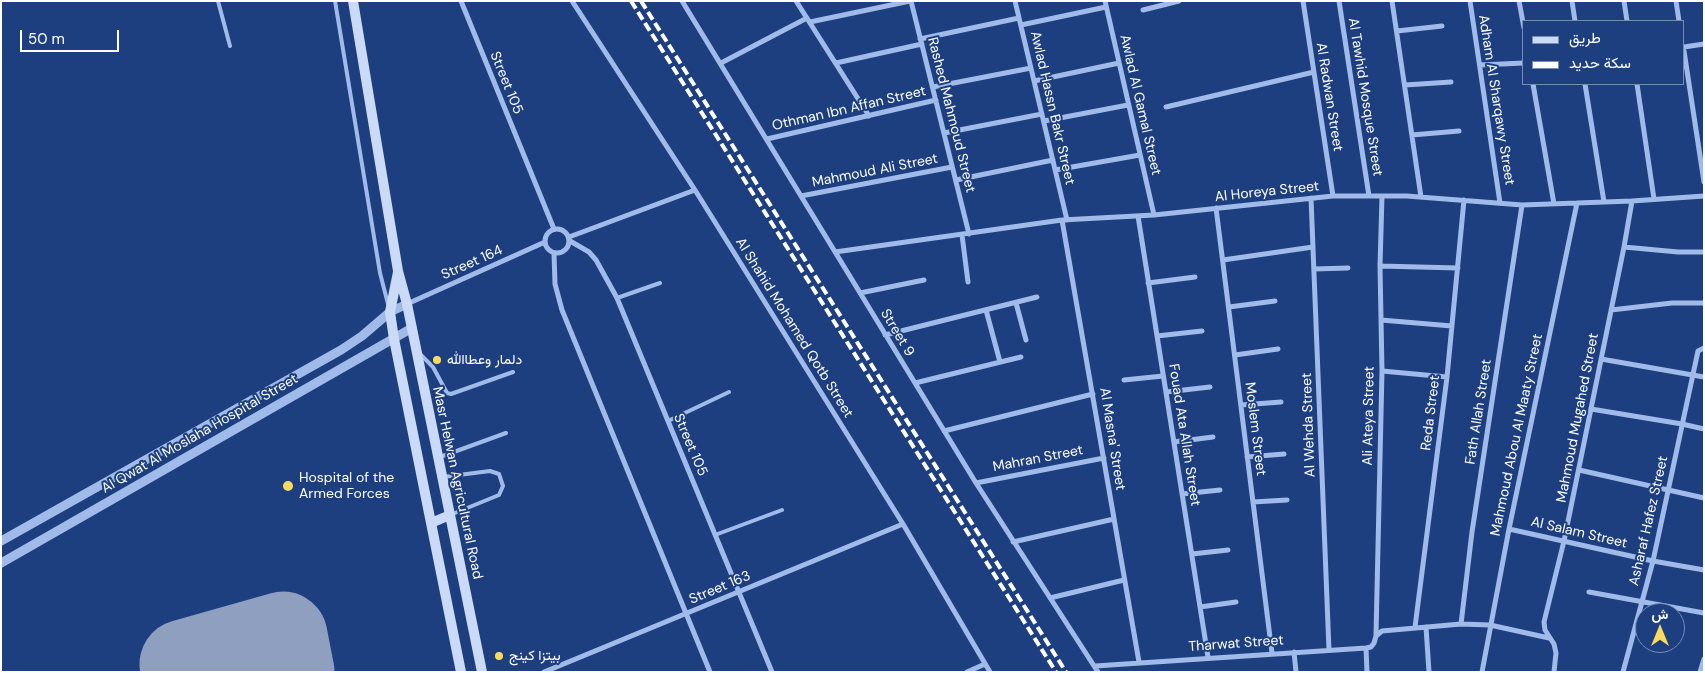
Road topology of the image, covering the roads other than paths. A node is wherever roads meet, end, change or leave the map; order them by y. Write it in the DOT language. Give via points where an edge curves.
graph roads {
  1 [pos="218,1"];
  2 [pos="335,1"];
  3 [pos="353,1"];
  4 [pos="461,1"];
  5 [pos="572,1"];
  6 [pos="682,1"];
  7 [pos="796,1"];
  8 [pos="911,1"];
  9 [pos="1015,1"];
  10 [pos="1179,1"];
  11 [pos="1303,1"];
  12 [pos="1339,1"];
  13 [pos="1392,1"];
  14 [pos="1470,1"];
  15 [pos="1519,1"];
  16 [pos="1572,1"];
  17 [pos="1624,1"];
  18 [pos="1676,1"];
  19 [pos="1106,4"];
  20 [pos="1143,10"];
  21 [pos="1019,18"];
  22 [pos="808,20"];
  23 [pos="1523,20"];
  24 [pos="1575,20"];
  25 [pos="1627,20"];
  26 [pos="1679,20"];
  27 [pos="1021,25"];
  28 [pos="1442,26"];
  29 [pos="1397,31"];
  30 [pos="921,42"];
  31 [pos="1704,44"];
  32 [pos="230,46"];
  33 [pos="1685,47"];
  34 [pos="1685,58"];
  35 [pos="721,63"];
  36 [pos="836,63"];
  37 [pos="1119,63"];
  38 [pos="1522,63"];
  39 [pos="1480,65"];
  40 [pos="1031,68"];
  41 [pos="1314,72"];
  42 [pos="1034,81"];
  43 [pos="1451,82"];
  44 [pos="1405,85"];
  45 [pos="1533,85"];
  46 [pos="1585,85"];
  47 [pos="1637,85"];
  48 [pos="933,87"];
  49 [pos="936,100"];
  50 [pos="1128,105"];
  51 [pos="1166,107"];
  52 [pos="1042,114"];
  53 [pos="869,116"];
  54 [pos="1044,121"];
  55 [pos="1459,131"];
  56 [pos="944,133"];
  57 [pos="1412,135"];
  58 [pos="767,139"];
  59 [pos="1140,155"];
  60 [pos="1053,160"];
  61 [pos="952,167"];
  62 [pos="1055,170"];
  63 [pos="956,180"];
  64 [pos="1704,182"];
  65 [pos="695,190"];
  66 [pos="801,196"];
  67 [pos="1333,196"];
  68 [pos="1369,196"];
  69 [pos="1382,196"];
  70 [pos="1704,196"];
  71 [pos="1422,197"];
  72 [pos="1311,198"];
  73 [pos="1654,199"];
  74 [pos="1464,200"];
  75 [pos="1632,201"];
  76 [pos="1604,202"];
  77 [pos="1500,203"];
  78 [pos="1577,203"];
  79 [pos="1554,204"];
  80 [pos="1522,205"];
  81 [pos="1216,208"];
  82 [pos="1154,215"];
  83 [pos="1138,216"];
  84 [pos="1064,220"];
  85 [pos="554,229"];
  86 [pos="969,234"];
  87 [pos="962,235"];
  88 [pos="570,239"];
  89 [pos="545,242"];
  90 [pos="1313,247"];
  91 [pos="1624,247"];
  92 [pos="835,252"];
  93 [pos="1704,252"];
  94 [pos="554,253"];
  95 [pos="1223,260"];
  96 [pos="1380,266"];
  97 [pos="1348,268"];
  98 [pos="1458,268"];
  99 [pos="1314,269"];
  100 [pos="398,271"];
  101 [pos="1195,277"];
  102 [pos="924,280"];
  103 [pos="968,282"];
  104 [pos="660,283"];
  105 [pos="1148,283"];
  106 [pos="860,293"];
  107 [pos="1037,297"];
  108 [pos="617,298"];
  109 [pos="1275,301"];
  110 [pos="1016,303"];
  111 [pos="1704,303"];
  112 [pos="408,304"];
  113 [pos="1229,307"];
  114 [pos="986,310"];
  115 [pos="1611,310"];
  116 [pos="390,312"];
  117 [pos="1381,320"];
  118 [pos="1452,326"];
  119 [pos="412,328"];
  120 [pos="1202,332"];
  121 [pos="885,335"];
  122 [pos="1157,336"];
  123 [pos="394,339"];
  124 [pos="1026,340"];
  125 [pos="1704,348"];
  126 [pos="1278,349"];
  127 [pos="416,351"];
  128 [pos="1235,355"];
  129 [pos="1021,357"];
  130 [pos="1601,359"];
  131 [pos="1000,362"];
  132 [pos="1382,371"];
  133 [pos="513,372"];
  134 [pos="1693,375"];
  135 [pos="1163,376"];
  136 [pos="1447,377"];
  137 [pos="1704,377"];
  138 [pos="1124,380"];
  139 [pos="915,383"];
  140 [pos="1210,387"];
  141 [pos="729,392"];
  142 [pos="1166,392"];
  143 [pos="1093,394"];
  144 [pos="1281,402"];
  145 [pos="1241,405"];
  146 [pos="1591,409"];
  147 [pos="668,421"];
  148 [pos="1682,424"];
  149 [pos="1704,429"];
  150 [pos="944,431"];
  151 [pos="506,433"];
  152 [pos="1213,437"];
  153 [pos="1174,442"];
  154 [pos="1284,454"];
  155 [pos="438,457"];
  156 [pos="1104,458"];
  157 [pos="1247,458"];
  158 [pos="1579,470"];
  159 [pos="442,477"];
  160 [pos="423,480"];
  161 [pos="976,483"];
  162 [pos="1220,490"];
  163 [pos="1668,491"];
  164 [pos="1182,494"];
  165 [pos="1704,498"];
  166 [pos="1287,500"];
  167 [pos="1253,502"];
  168 [pos="782,510"];
  169 [pos="450,515"];
  170 [pos="1114,519"];
  171 [pos="431,523"];
  172 [pos="903,524"];
  173 [pos="1509,529"];
  174 [pos="715,535"];
  175 [pos="1,541"];
  176 [pos="1564,541"];
  177 [pos="1013,542"];
  178 [pos="1228,550"];
  179 [pos="1192,554"];
  180 [pos="1654,561"];
  181 [pos="1,563"];
  182 [pos="1704,570"];
  183 [pos="1124,580"];
  184 [pos="739,592"];
  185 [pos="1589,592"];
  186 [pos="1050,598"];
  187 [pos="1236,602"];
  188 [pos="1642,602"];
  189 [pos="1200,607"];
  190 [pos="1704,613"];
  191 [pos="686,614"];
  192 [pos="1461,624"];
  193 [pos="1490,625"];
  194 [pos="1426,627"];
  195 [pos="1415,628"];
  196 [pos="1376,638"];
  197 [pos="1550,638"];
  198 [pos="1366,648"];
  199 [pos="1329,650"];
  200 [pos="1294,652"];
  201 [pos="1272,653"];
  202 [pos="1208,658"];
  203 [pos="1704,659"];
  204 [pos="1139,662"];
  205 [pos="985,664"];
  206 [pos="1095,666"];
  207 [pos="461,672"];
  208 [pos="482,672"];
  209 [pos="544,672"];
  210 [pos="710,672"];
  211 [pos="772,672"];
  212 [pos="967,672"];
  213 [pos="990,672"];
  214 [pos="1098,672"];
  215 [pos="1296,672"];
  216 [pos="1368,672"];
  217 [pos="1429,672"];
  218 [pos="1482,672"];
  219 [pos="1554,672"];
  220 [pos="1623,672"];
  221 [pos="1700,672"];
  1 -- 32 [label="lane"];
  2 -- 116 [label="lane" via="380,273"];
  3 -- 100 [label="main road, Masr Helwan Agricultural Road"];
  4 -- 85 [label="street, Street 105"];
  5 -- 65 [label="street, Al Shahid Mohamed Qotb Street"];
  6 -- 35 [label="street, Street 9"];
  7 -- 22 [label="street"];
  8 -- 22 [label="street"];
  8 -- 30 [label="street, Rashed Mahmoud Street"];
  9 -- 21 [label="street, Awlad Hassn Bakr Street"];
  10 -- 20 [label="street"];
  11 -- 41 [label="street, Al Radwan Street"];
  12 -- 68 [label="street, Al Tawhid Mosque Street"];
  13 -- 29 [label="street"];
  14 -- 39 [label="street, Adham Al Sharqawy Street"];
  15 -- 23 [label="street"];
  16 -- 24 [label="street"];
  17 -- 25 [label="street"];
  18 -- 26 [label="street"];
  19 -- 27 [label="street"];
  19 -- 37 [label="street, Awlad Al Gamal Street"];
  21 -- 27 [label="street, Awlad Hassn Bakr Street"];
  21 -- 30 [label="street"];
  22 -- 35 [label="street"];
  22 -- 36 [label="street"];
  27 -- 40 [label="street, Awlad Hassn Bakr Street"];
  28 -- 29 [label="street"];
  29 -- 44 [label="street"];
  30 -- 36 [label="street"];
  30 -- 48 [label="street, Rashed Mahmoud Street"];
  31 -- 33 [label="street"];
  34 -- 64 [label="street"];
  35 -- 58 [label="street, Street 9"];
  36 -- 53 [label="street"];
  37 -- 42 [label="street"];
  37 -- 50 [label="street, Awlad Al Gamal Street"];
  38 -- 39 [label="street"];
  39 -- 77 [label="street, Adham Al Sharqawy Street"];
  40 -- 42 [label="street, Awlad Hassn Bakr Street"];
  40 -- 48 [label="street"];
  41 -- 51 [label="street"];
  41 -- 67 [label="street, Al Radwan Street"];
  42 -- 52 [label="street, Awlad Hassn Bakr Street"];
  43 -- 44 [label="street"];
  44 -- 57 [label="street"];
  45 -- 79 [label="street"];
  46 -- 76 [label="street"];
  47 -- 73 [label="street"];
  48 -- 49 [label="street, Rashed Mahmoud Street"];
  49 -- 53 [label="street, Othman Ibn Affan Street"];
  49 -- 56 [label="street, Rashed Mahmoud Street"];
  50 -- 54 [label="street"];
  50 -- 59 [label="street, Awlad Al Gamal Street"];
  52 -- 54 [label="street, Awlad Hassn Bakr Street"];
  52 -- 56 [label="street"];
  53 -- 58 [label="street, Othman Ibn Affan Street"];
  54 -- 60 [label="street, Awlad Hassn Bakr Street"];
  55 -- 57 [label="street"];
  56 -- 61 [label="street, Rashed Mahmoud Street"];
  57 -- 71 [label="street"];
  58 -- 66 [label="street, Street 9"];
  59 -- 62 [label="street"];
  59 -- 82 [label="street, Awlad Al Gamal Street"];
  60 -- 62 [label="street, Awlad Hassn Bakr Street"];
  60 -- 63 [label="street"];
  61 -- 63 [label="street, Rashed Mahmoud Street"];
  61 -- 66 [label="street, Mahmoud Ali Street"];
  62 -- 84 [label="street, Awlad Hassn Bakr Street"];
  63 -- 86 [label="street, Rashed Mahmoud Street"];
  65 -- 88 [label="street"];
  65 -- 172 [label="street, Al Shahid Mohamed Qotb Street"];
  66 -- 92 [label="street, Street 9"];
  67 -- 68 [label="street, Al Horeya Street"];
  67 -- 72 [label="street, Al Horeya Street"];
  68 -- 69 [label="street, Al Horeya Street"];
  69 -- 71 [label="street, Al Horeya Street"];
  69 -- 96 [label="street, Ali Ateya Street"];
  70 -- 73 [label="street, Al Horeya Street"];
  71 -- 74 [label="street, Al Horeya Street"];
  72 -- 81 [label="street, Al Horeya Street"];
  72 -- 90 [label="street, Al Wehda Street"];
  73 -- 75 [label="street, Al Horeya Street"];
  74 -- 77 [label="street, Al Horeya Street"];
  74 -- 98 [label="street, Reda Street"];
  75 -- 76 [label="street, Al Horeya Street"];
  75 -- 91 [label="street, Mahmoud Mugahed Street"];
  76 -- 78 [label="street, Al Horeya Street"];
  77 -- 80 [label="street, Al Horeya Street"];
  78 -- 79 [label="street, Al Horeya Street"];
  78 -- 173 [label="street, Mahmoud Abou Al Maaty Street"];
  79 -- 80 [label="street, Al Horeya Street"];
  80 -- 192 [label="street, Fath Allah Street"];
  81 -- 82 [label="street, Al Horeya Street"];
  81 -- 95 [label="street, Moslem Street"];
  82 -- 83 [label="street, Al Horeya Street"];
  83 -- 84 [label="street, Al Horeya Street"];
  83 -- 105 [label="street, Fouad Ata Allah Street"];
  84 -- 86 [label="street, Al Horeya Street"];
  84 -- 143 [label="street, Al Masna' Street"];
  85 -- 88 [label="street" via="565,231"];
  85 -- 89 [label="street" via="547,234"];
  86 -- 87 [label="street, Al Horeya Street"];
  87 -- 92 [label="street, Al Horeya Street"];
  87 -- 103 [label="street"];
  88 -- 94 [label="street" via="565,251"];
  88 -- 108 [label="street, Street 105" via="596,260"];
  89 -- 94 [label="street"];
  89 -- 112 [label="street, Street 164"];
  90 -- 95 [label="street"];
  90 -- 99 [label="street, Al Wehda Street"];
  91 -- 93 [label="street"];
  91 -- 115 [label="street, Mahmoud Mugahed Street"];
  92 -- 106 [label="street, Street 9"];
  94 -- 191 [label="street" via="555,284 562,310"];
  95 -- 113 [label="street, Moslem Street"];
  96 -- 98 [label="street"];
  96 -- 117 [label="street, Ali Ateya Street"];
  97 -- 99 [label="street"];
  98 -- 118 [label="street, Reda Street"];
  99 -- 199 [label="street, Al Wehda Street"];
  100 -- 112 [label="main road, Masr Helwan Agricultural Road"];
  100 -- 116 [label="main road, Masr Helwan Agricultural Road"];
  101 -- 105 [label="street"];
  102 -- 106 [label="street"];
  104 -- 108 [label="lane"];
  105 -- 122 [label="street, Fouad Ata Allah Street"];
  106 -- 121 [label="street, Street 9"];
  107 -- 110 [label="street"];
  108 -- 147 [label="street, Street 105"];
  109 -- 113 [label="street"];
  110 -- 114 [label="street"];
  110 -- 124 [label="street"];
  111 -- 115 [label="street"];
  112 -- 116 [label="street, Al Qwat Al Moslaha Hospital Street"];
  112 -- 119 [label="main road, Masr Helwan Agricultural Road"];
  113 -- 128 [label="street, Moslem Street"];
  114 -- 121 [label="street"];
  114 -- 131 [label="street"];
  115 -- 130 [label="street, Mahmoud Mugahed Street"];
  116 -- 123 [label="main road, Masr Helwan Agricultural Road"];
  116 -- 175 [label="street, Al Qwat Al Moslaha Hospital Street" via="341,350"];
  117 -- 118 [label="street"];
  117 -- 132 [label="street, Ali Ateya Street"];
  118 -- 136 [label="street, Reda Street"];
  119 -- 123 [label="street, Al Qwat Al Moslaha Hospital Street"];
  119 -- 127 [label="main road, Masr Helwan Agricultural Road"];
  120 -- 122 [label="street"];
  121 -- 139 [label="street, Street 9"];
  122 -- 135 [label="street, Fouad Ata Allah Street"];
  123 -- 160 [label="main road, Masr Helwan Agricultural Road"];
  123 -- 181 [label="street, Al Qwat Al Moslaha Hospital Street"];
  125 -- 134 [label="street, Asharaf Hafez Street" via="1698,351"];
  126 -- 128 [label="street"];
  127 -- 133 [label="lane" via="433,367 446,393"];
  127 -- 155 [label="main road, Masr Helwan Agricultural Road"];
  128 -- 145 [label="street, Moslem Street"];
  129 -- 131 [label="street"];
  130 -- 134 [label="street"];
  130 -- 146 [label="street, Mahmoud Mugahed Street"];
  131 -- 139 [label="street"];
  132 -- 136 [label="street"];
  132 -- 196 [label="street, Ali Ateya Street"];
  134 -- 137 [label="street"];
  134 -- 148 [label="street, Asharaf Hafez Street"];
  135 -- 138 [label="street"];
  135 -- 142 [label="street, Fouad Ata Allah Street"];
  136 -- 195 [label="street, Reda Street"];
  139 -- 150 [label="street, Street 9"];
  140 -- 142 [label="street"];
  141 -- 147 [label="lane"];
  142 -- 153 [label="street, Fouad Ata Allah Street"];
  143 -- 150 [label="street"];
  143 -- 156 [label="street, Al Masna' Street"];
  144 -- 145 [label="street"];
  145 -- 157 [label="street, Moslem Street"];
  146 -- 148 [label="street"];
  146 -- 158 [label="street, Mahmoud Mugahed Street"];
  147 -- 174 [label="street, Street 105"];
  148 -- 149 [label="street"];
  148 -- 163 [label="street, Asharaf Hafez Street"];
  150 -- 161 [label="street, Street 9"];
  151 -- 155 [label="lane"];
  152 -- 153 [label="street"];
  153 -- 164 [label="street, Fouad Ata Allah Street"];
  154 -- 157 [label="street"];
  155 -- 159 [label="main road, Masr Helwan Agricultural Road"];
  156 -- 161 [label="street, Mahran Street"];
  156 -- 170 [label="street, Al Masna' Street"];
  157 -- 167 [label="street, Moslem Street"];
  158 -- 163 [label="street"];
  158 -- 176 [label="street, Mahmoud Mugahed Street"];
  159 -- 160 [label="main road"];
  159 -- 169 [label="main road, Masr Helwan Agricultural Road"];
  159 -- 169 [label="lane" via="490,471 500,474 504,486 499,495"];
  160 -- 171 [label="main road, Masr Helwan Agricultural Road"];
  161 -- 177 [label="street, Street 9"];
  162 -- 164 [label="street"];
  163 -- 165 [label="street"];
  163 -- 180 [label="street, Asharaf Hafez Street"];
  164 -- 179 [label="street, Fouad Ata Allah Street"];
  166 -- 167 [label="street"];
  167 -- 201 [label="street, Moslem Street"];
  168 -- 174 [label="lane"];
  169 -- 171 [label="main road"];
  169 -- 208 [label="main road, Masr Helwan Agricultural Road"];
  170 -- 177 [label="street"];
  170 -- 183 [label="street, Al Masna' Street"];
  171 -- 207 [label="main road, Masr Helwan Agricultural Road"];
  172 -- 184 [label="street, Street 163"];
  172 -- 205 [label="street, Al Shahid Mohamed Qotb Street"];
  173 -- 176 [label="street, Al Salam Street"];
  173 -- 193 [label="street, Mahmoud Abou Al Maaty Street"];
  174 -- 184 [label="street, Street 105"];
  176 -- 180 [label="street, Al Salam Street"];
  176 -- 197 [label="street, Mahmoud Mugahed Street" via="1544,622"];
  177 -- 186 [label="street, Street 9"];
  178 -- 179 [label="street"];
  179 -- 189 [label="street, Fouad Ata Allah Street"];
  180 -- 182 [label="street, Al Salam Street"];
  180 -- 188 [label="street, Asharaf Hafez Street"];
  183 -- 186 [label="street"];
  183 -- 204 [label="street, Al Masna' Street"];
  184 -- 191 [label="street, Street 163"];
  184 -- 211 [label="street, Street 105"];
  185 -- 188 [label="street"];
  186 -- 206 [label="street, Street 9"];
  187 -- 189 [label="street"];
  188 -- 190 [label="street"];
  188 -- 220 [label="street, Asharaf Hafez Street"];
  189 -- 202 [label="street, Fouad Ata Allah Street"];
  191 -- 209 [label="street, Street 163"];
  191 -- 210 [label="street"];
  192 -- 193 [label="street"];
  192 -- 194 [label="street"];
  193 -- 197 [label="street"];
  193 -- 218 [label="street, Mahmoud Abou Al Maaty Street"];
  194 -- 195 [label="street"];
  194 -- 217 [label="street"];
  195 -- 196 [label="street" via="1382,631"];
  196 -- 198 [label="street"];
  197 -- 219 [label="street, Mahmoud Mugahed Street" via="1556,653"];
  198 -- 199 [label="street, Tharwat Street"];
  198 -- 216 [label="street"];
  199 -- 200 [label="street, Tharwat Street"];
  200 -- 201 [label="street, Tharwat Street"];
  200 -- 215 [label="street"];
  201 -- 202 [label="street, Tharwat Street"];
  202 -- 204 [label="street, Tharwat Street"];
  203 -- 221 [label="street"];
  204 -- 206 [label="street, Tharwat Street"];
  205 -- 212 [label="street"];
  205 -- 213 [label="street, Al Shahid Mohamed Qotb Street"];
  206 -- 214 [label="street, Street 9"];
}
